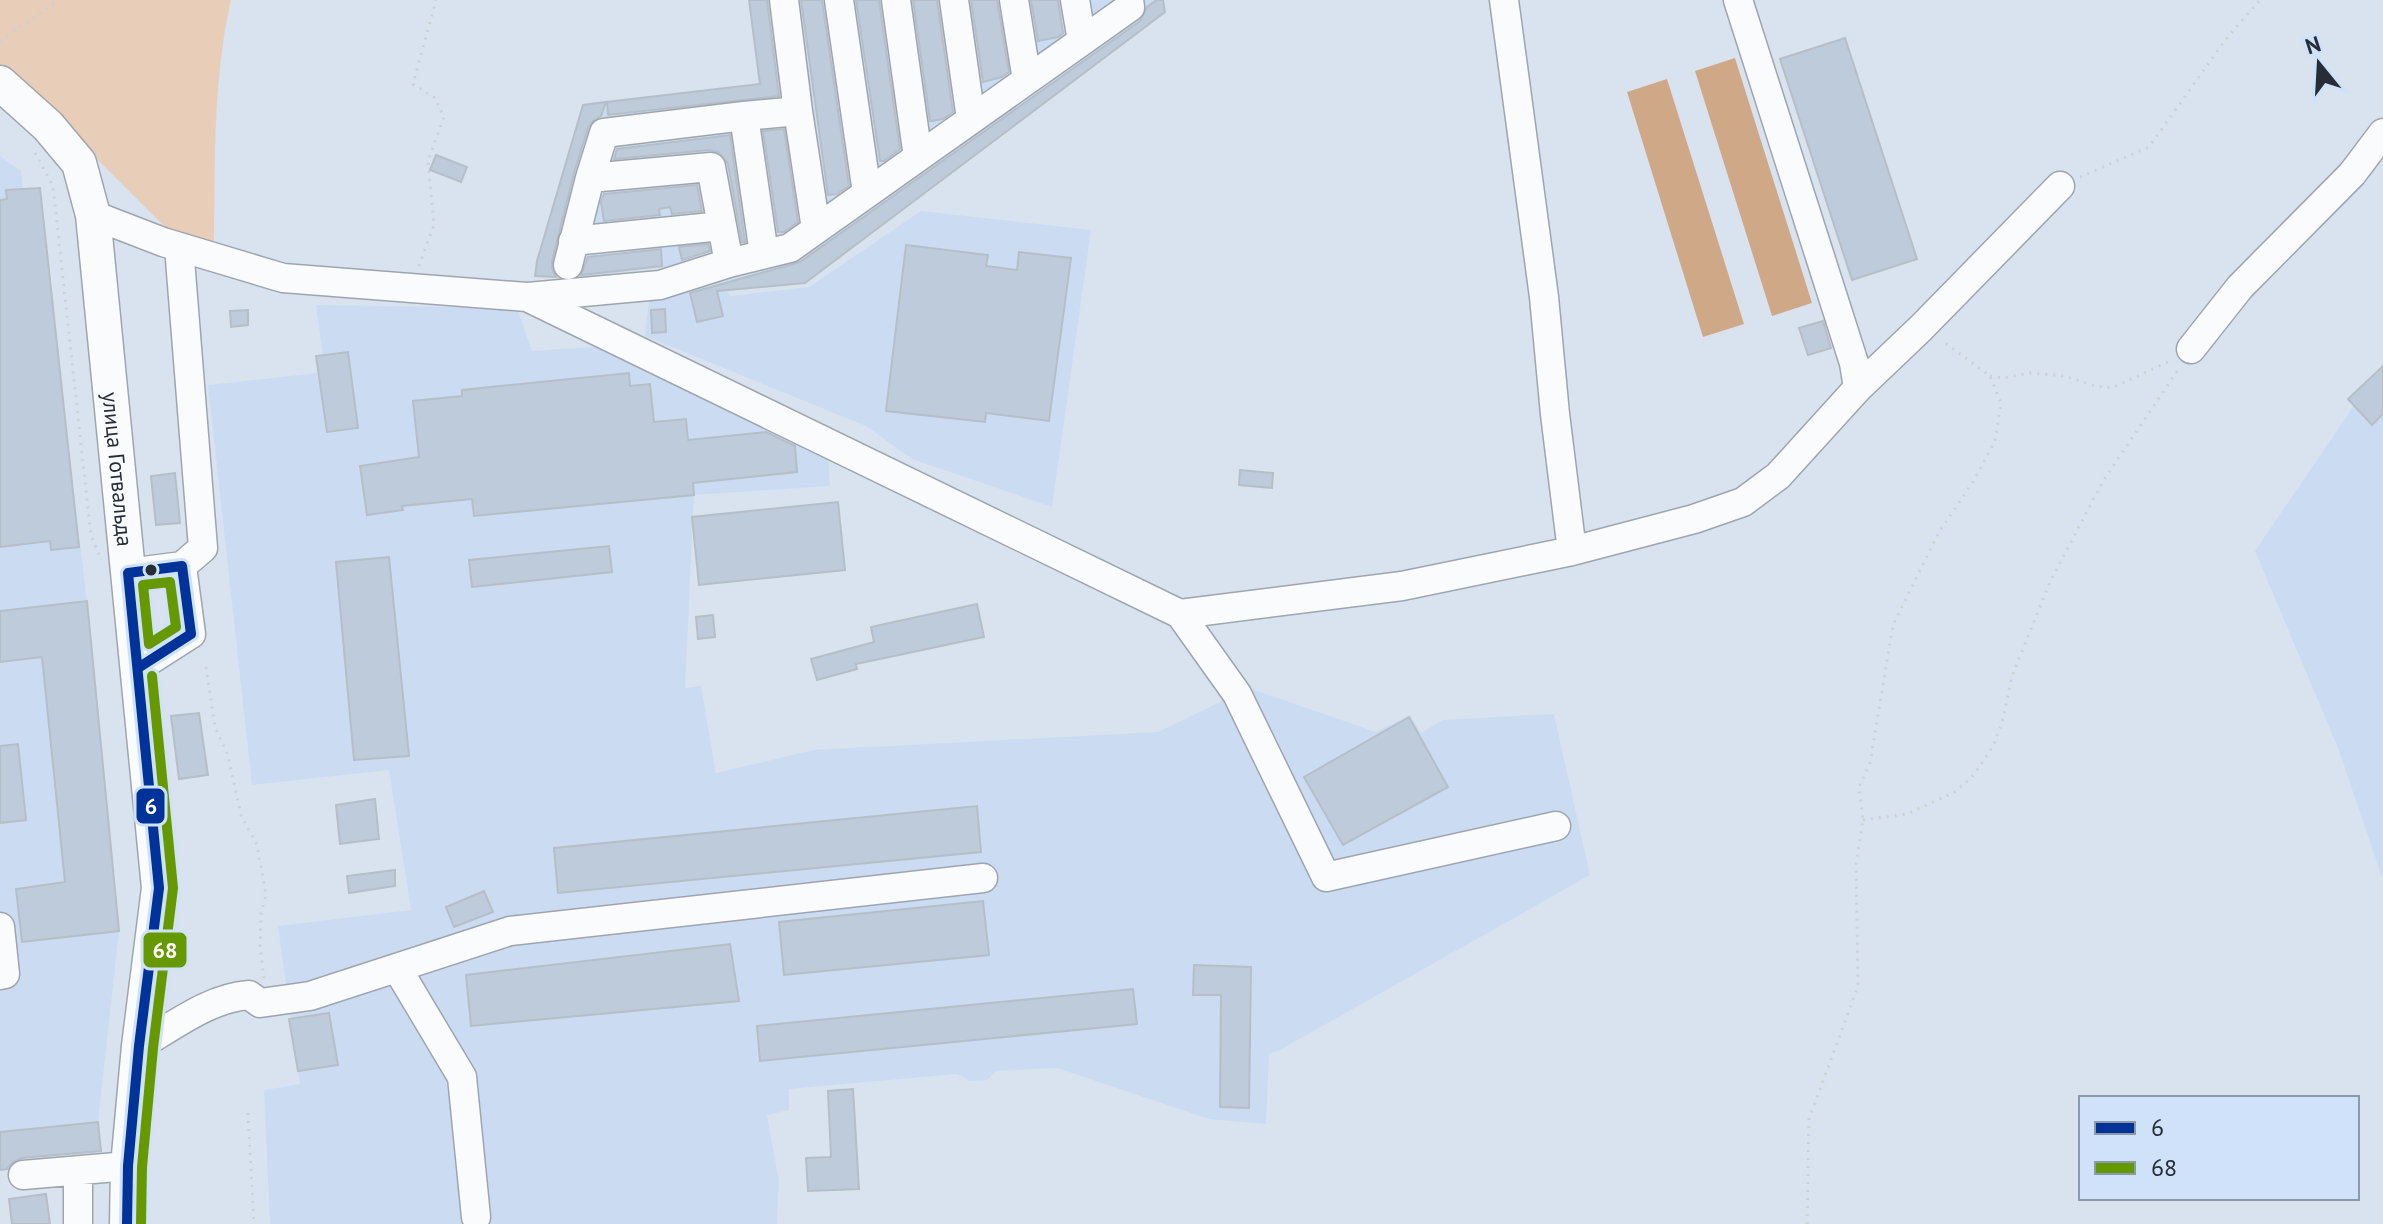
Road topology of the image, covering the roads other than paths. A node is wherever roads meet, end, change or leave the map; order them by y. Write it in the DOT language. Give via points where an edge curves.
graph roads {
  1 [pos="784,0"];
  2 [pos="839,0"];
  3 [pos="896,0"];
  4 [pos="954,0"];
  5 [pos="1014,0"];
  6 [pos="1075,0"];
  7 [pos="1129,0"];
  8 [pos="1504,0"];
  9 [pos="1738,0"];
  10 [pos="1082,41"];
  11 [pos="1027,80"];
  12 [pos="0,83"];
  13 [pos="798,111"];
  14 [pos="744,116"];
  15 [pos="971,119"];
  16 [pos="2383,133"];
  17 [pos="918,157"];
  18 [pos="590,178"];
  19 [pos="2060,186"];
  20 [pos="867,193"];
  21 [pos="93,215"];
  22 [pos="722,226"];
  23 [pos="816,229"];
  24 [pos="179,247"];
  25 [pos="764,254"];
  26 [pos="729,263"];
  27 [pos="527,297"];
  28 [pos="2191,349"];
  29 [pos="1858,388"];
  30 [pos="1572,551"];
  31 [pos="114,566"];
  32 [pos="182,566"];
  33 [pos="1180,614"];
  34 [pos="138,668"];
  35 [pos="1556,826"];
  36 [pos="983,878"];
  37 [pos="0,927"];
  38 [pos="397,968"];
  39 [pos="0,975"];
  40 [pos="139,1046"];
  41 [pos="128,1166"];
  42 [pos="78,1171"];
  43 [pos="23,1175"];
  44 [pos="476,1217"];
  45 [pos="78,1224"];
  46 [pos="127,1224"];
  1 -- 13 [label="lane"];
  2 -- 20 [label="lane"];
  3 -- 17 [label="lane"];
  4 -- 15 [label="lane"];
  5 -- 11 [label="lane"];
  6 -- 10 [label="lane"];
  7 -- 10 [label="lane" via="1130,7"];
  8 -- 30 [label="lane"];
  9 -- 29 [label="lane"];
  10 -- 11 [label="lane"];
  11 -- 15 [label="lane"];
  12 -- 21 [label="main road, улица Готвальда" via="79,163"];
  13 -- 14 [label="lane"];
  13 -- 23 [label="lane"];
  14 -- 18 [label="lane" via="604,133"];
  14 -- 25 [label="lane"];
  15 -- 17 [label="lane"];
  16 -- 28 [label="lane" via="2352,174 2240,287"];
  17 -- 20 [label="lane"];
  18 -- 22 [label="lane" via="711,167"];
  18 -- 22 [label="lane" via="571,253"];
  19 -- 29 [label="lane"];
  20 -- 23 [label="lane"];
  21 -- 24 [label="lane"];
  21 -- 31 [label="main road, улица Готвальда"];
  22 -- 26 [label="lane"];
  23 -- 25 [label="lane" via="790,248"];
  24 -- 27 [label="lane" via="283,278"];
  24 -- 32 [label="lane" via="203,548"];
  25 -- 26 [label="lane"];
  26 -- 27 [label="lane" via="660,285"];
  27 -- 33 [label="lane"];
  29 -- 30 [label="lane" via="1778,476 1743,502"];
  30 -- 33 [label="lane" via="1402,586"];
  31 -- 32 [label="lane"];
  31 -- 34 [label="main road, улица Готвальда"];
  32 -- 34 [label="lane" via="191,634"];
  33 -- 35 [label="lane" via="1237,694 1326,877"];
  34 -- 40 [label="main road, улица Готвальда" via="159,888"];
  36 -- 38 [label="lane" via="510,931"];
  37 -- 39 [label="lane" via="5,974"];
  38 -- 40 [label="lane" via="310,996 260,1003 249,995 231,996"];
  38 -- 44 [label="lane" via="462,1077"];
  40 -- 41 [label="main road, улица Готвальда"];
  41 -- 42 [label="lane"];
  41 -- 46 [label="main road, улица Готвальда"];
  42 -- 43 [label="lane"];
  42 -- 45 [label="lane"];
}
